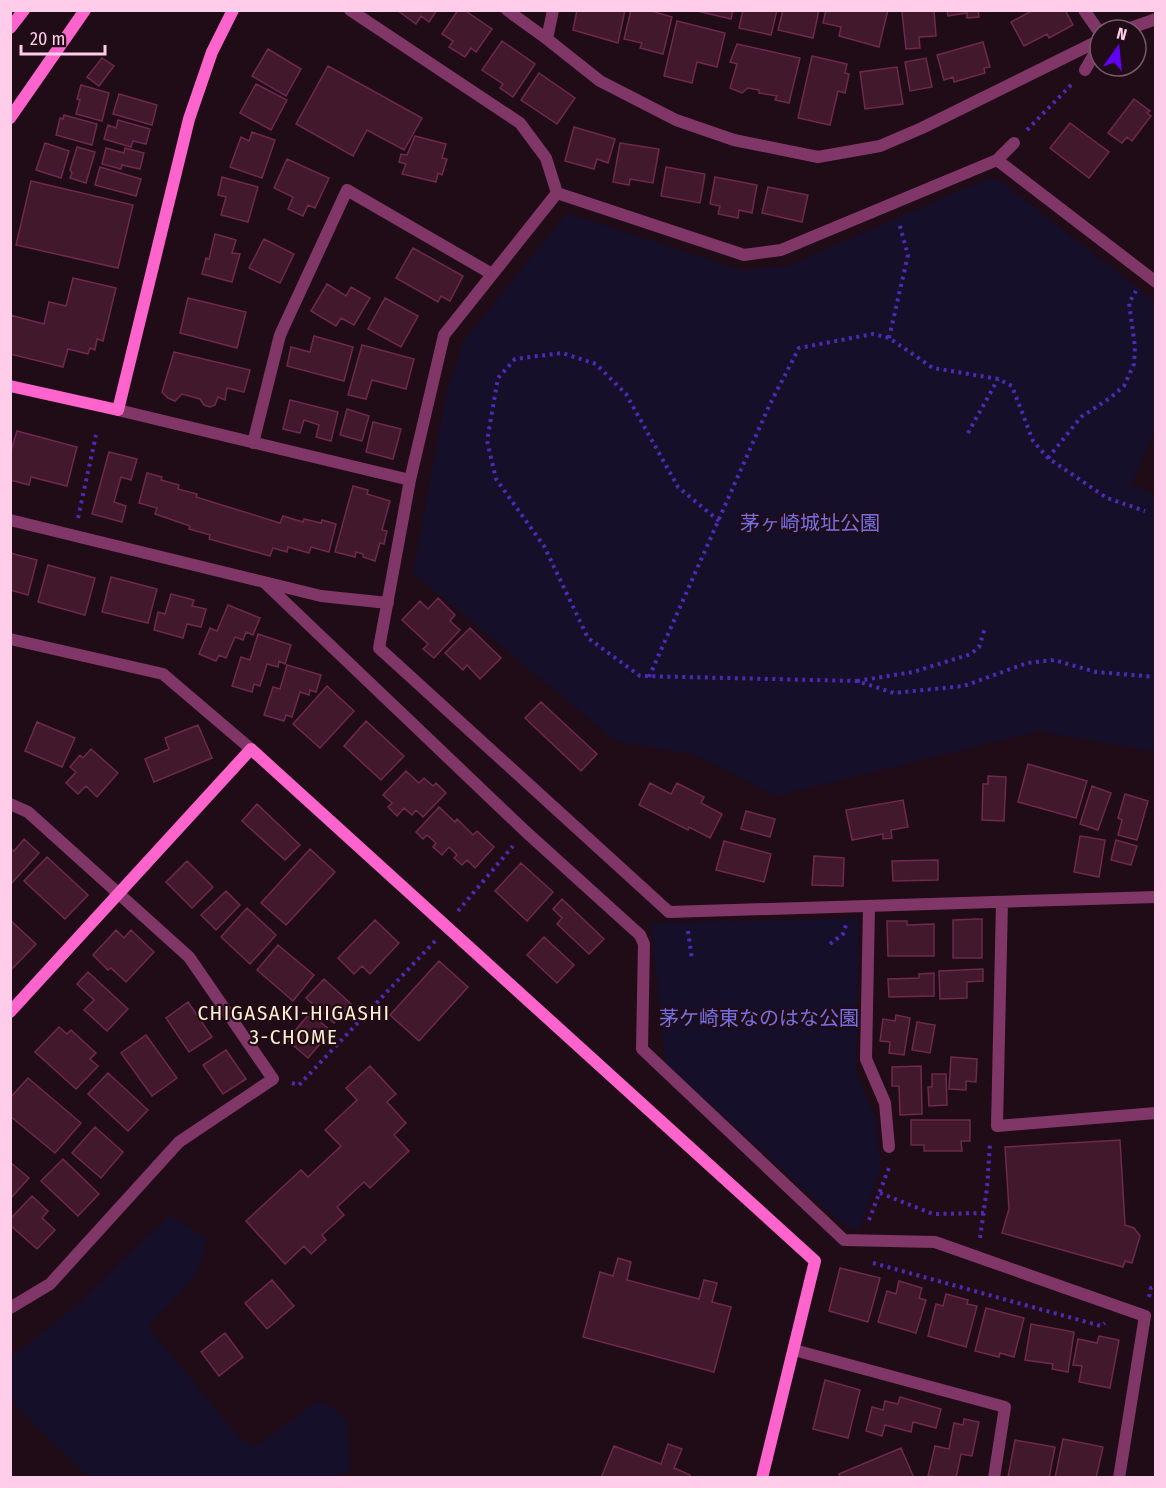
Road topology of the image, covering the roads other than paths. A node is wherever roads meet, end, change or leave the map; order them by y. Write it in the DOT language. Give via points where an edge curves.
graph roads {
  1 [pos="24,10"];
  2 [pos="85,10"];
  3 [pos="233,10"];
  4 [pos="350,10"];
  5 [pos="507,10"];
  6 [pos="553,10"];
  7 [pos="10,28"];
  8 [pos="547,39"];
  9 [pos="1088,48"];
  10 [pos="1088,64"];
  11 [pos="1085,70"];
  12 [pos="10,118"];
  13 [pos="1014,143"];
  14 [pos="997,160"];
  15 [pos="557,193"];
  16 [pos="492,274"];
  17 [pos="1150,278"];
  18 [pos="10,386"];
  19 [pos="118,410"];
  20 [pos="253,443"];
  21 [pos="410,480"];
  22 [pos="10,520"];
  23 [pos="266,583"];
  24 [pos="388,603"];
  25 [pos="10,639"];
  26 [pos="251,749"];
  27 [pos="10,804"];
  28 [pos="120,894"];
  29 [pos="1155,897"];
  30 [pos="1002,902"];
  31 [pos="869,907"];
  32 [pos="10,1012"];
  33 [pos="1155,1113"];
  34 [pos="889,1147"];
  35 [pos="10,1308"];
  36 [pos="794,1350"];
  37 [pos="762,1478"];
  38 [pos="994,1478"];
  39 [pos="1119,1478"];
  1 -- 7 [label="street"];
  2 -- 12 [label="street"];
  3 -- 19 [label="street" via="189,119"];
  4 -- 15 [label="street" via="520,123 546,158"];
  5 -- 8 [label="street"];
  6 -- 8 [label="street"];
  8 -- 9 [label="street" via="600,81 676,120 734,140 818,157 880,147"];
  10 -- 11 [label="street"];
  13 -- 14 [label="street"];
  14 -- 15 [label="street" via="781,250 744,255"];
  14 -- 17 [label="street"];
  15 -- 16 [label="street"];
  16 -- 20 [label="street" via="347,190 280,335"];
  16 -- 21 [label="street" via="444,335"];
  18 -- 19 [label="street"];
  19 -- 20 [label="street"];
  20 -- 21 [label="street"];
  21 -- 24 [label="street"];
  22 -- 23 [label="street"];
  23 -- 24 [label="street" via="321,596"];
  23 -- 39 [label="street" via="639,935 644,944 642,1049 844,1240 935,1242 1145,1316"];
  24 -- 31 [label="street" via="380,648 669,912"];
  25 -- 26 [label="street" via="164,675"];
  26 -- 28 [label="street"];
  26 -- 36 [label="street" via="815,1261"];
  27 -- 28 [label="street" via="28,812"];
  28 -- 32 [label="street"];
  28 -- 35 [label="street" via="189,957 273,1079 179,1142 50,1284"];
  29 -- 30 [label="street"];
  30 -- 31 [label="street"];
  30 -- 33 [label="street" via="997,1126"];
  31 -- 34 [label="street" via="866,1059 885,1103"];
  36 -- 37 [label="street"];
  36 -- 38 [label="street" via="1005,1407"];
}
